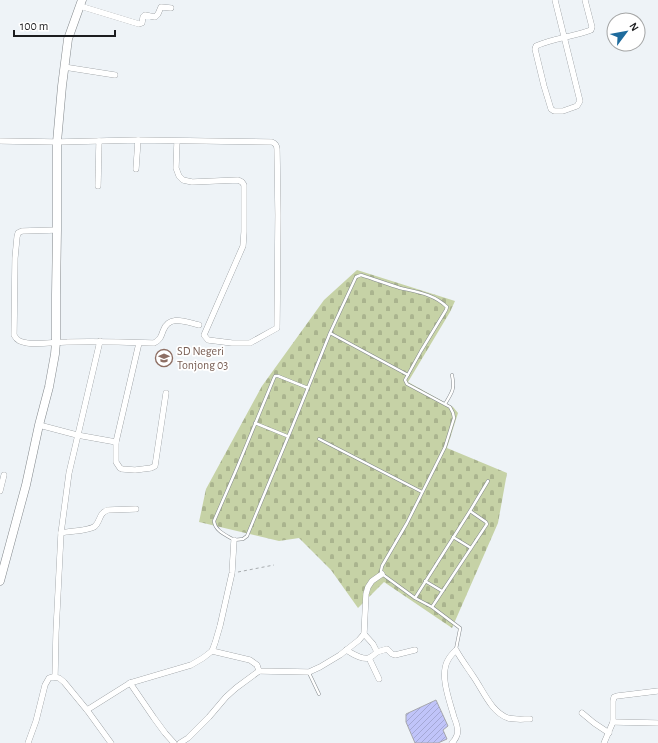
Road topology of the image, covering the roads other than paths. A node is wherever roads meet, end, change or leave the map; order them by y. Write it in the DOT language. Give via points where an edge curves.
graph roads {
  1 [pos="555,0"];
  2 [pos="585,0"];
  3 [pos="81,3"];
  4 [pos="171,8"];
  5 [pos="564,37"];
  6 [pos="64,67"];
  7 [pos="115,75"];
  8 [pos="138,140"];
  9 [pos="0,141"];
  10 [pos="99,141"];
  11 [pos="177,141"];
  12 [pos="57,142"];
  13 [pos="136,169"];
  14 [pos="98,186"];
  15 [pos="57,230"];
  16 [pos="199,325"];
  17 [pos="330,333"];
  18 [pos="100,341"];
  19 [pos="56,342"];
  20 [pos="139,342"];
  21 [pos="408,374"];
  22 [pos="452,375"];
  23 [pos="308,388"];
  24 [pos="166,393"];
  25 [pos="445,404"];
  26 [pos="255,423"];
  27 [pos="39,425"];
  28 [pos="77,436"];
  29 [pos="287,436"];
  30 [pos="319,439"];
  31 [pos="116,442"];
  32 [pos="4,476"];
  33 [pos="488,481"];
  34 [pos="0,491"];
  35 [pos="422,492"];
  36 [pos="136,509"];
  37 [pos="470,511"];
  38 [pos="61,533"];
  39 [pos="453,537"];
  40 [pos="234,540"];
  41 [pos="471,548"];
  42 [pos="382,574"];
  43 [pos="0,581"];
  44 [pos="425,581"];
  45 [pos="442,591"];
  46 [pos="415,598"];
  47 [pos="432,607"];
  48 [pos="364,634"];
  49 [pos="346,650"];
  50 [pos="415,650"];
  51 [pos="456,650"];
  52 [pos="212,651"];
  53 [pos="378,652"];
  54 [pos="369,658"];
  55 [pos="259,671"];
  56 [pos="309,672"];
  57 [pos="55,677"];
  58 [pos="379,679"];
  59 [pos="130,683"];
  60 [pos="658,691"];
  61 [pos="319,694"];
  62 [pos="88,710"];
  63 [pos="582,713"];
  64 [pos="530,719"];
  65 [pos="613,722"];
  66 [pos="658,723"];
  67 [pos="609,733"];
  68 [pos="109,742"];
  69 [pos="28,743"];
  70 [pos="174,743"];
  71 [pos="180,743"];
  72 [pos="452,743"];
  73 [pos="604,743"];
  1 -- 5 [label="street"];
  2 -- 5 [label="street" via="592,29"];
  3 -- 4 [label="street" via="139,24 142,24 145,15 155,16 161,7"];
  3 -- 6 [label="street" via="69,36"];
  5 -- 5 [label="street" via="580,101 577,106 556,112 551,109 535,49 538,45"];
  6 -- 7 [label="street"];
  6 -- 12 [label="street"];
  8 -- 10 [label="street"];
  8 -- 11 [label="street"];
  8 -- 13 [label="street"];
  9 -- 12 [label="street"];
  10 -- 12 [label="street"];
  10 -- 14 [label="street"];
  11 -- 11 [label="street" via="272,142 277,146 277,328 250,343 208,340 204,335 242,246 244,185 238,180 185,182 180,179 176,168"];
  12 -- 15 [label="street"];
  15 -- 19 [label="street"];
  15 -- 19 [label="street" via="18,233 14,329 16,338 24,343"];
  16 -- 20 [label="street" via="171,321 166,324 158,341"];
  17 -- 21 [label="lane"];
  17 -- 21 [label="lane" via="358,275 429,296 447,308"];
  17 -- 23 [label="lane"];
  18 -- 19 [label="street"];
  18 -- 20 [label="street"];
  18 -- 28 [label="street"];
  19 -- 27 [label="street" via="49,387"];
  20 -- 31 [label="street"];
  21 -- 25 [label="lane" via="405,380 407,384"];
  22 -- 25 [label="lane" via="453,390"];
  23 -- 26 [label="lane" via="275,376"];
  23 -- 29 [label="lane"];
  24 -- 31 [label="street" via="153,467 135,470 120,468 116,462"];
  25 -- 35 [label="lane" via="450,407 454,418 445,447"];
  26 -- 29 [label="lane"];
  26 -- 40 [label="lane" via="214,521 217,529"];
  27 -- 28 [label="street"];
  27 -- 43 [label="street"];
  28 -- 31 [label="street"];
  28 -- 38 [label="street"];
  29 -- 40 [label="lane" via="246,536"];
  30 -- 35 [label="lane"];
  32 -- 34 [label="street"];
  33 -- 37 [label="lane"];
  35 -- 42 [label="lane" via="382,566"];
  36 -- 38 [label="street" via="104,511 96,525 91,528"];
  37 -- 39 [label="lane"];
  37 -- 41 [label="lane" via="487,523"];
  38 -- 57 [label="street"];
  39 -- 41 [label="lane"];
  39 -- 44 [label="lane"];
  40 -- 52 [label="street" via="232,573"];
  41 -- 45 [label="lane"];
  42 -- 46 [label="lane"];
  42 -- 48 [label="street" via="368,587"];
  44 -- 45 [label="lane"];
  44 -- 46 [label="lane"];
  45 -- 47 [label="lane"];
  46 -- 47 [label="lane"];
  47 -- 51 [label="lane" via="460,628"];
  48 -- 49 [label="street"];
  48 -- 53 [label="street"];
  49 -- 54 [label="street" via="356,656"];
  49 -- 56 [label="street" via="329,663"];
  50 -- 53 [label="street" via="395,655 387,649"];
  51 -- 64 [label="street" via="493,707 508,718"];
  51 -- 72 [label="street" via="447,660 445,667 447,693 458,732"];
  52 -- 55 [label="street" via="250,660 257,665"];
  52 -- 59 [label="street" via="191,665"];
  53 -- 54 [label="street"];
  54 -- 58 [label="street"];
  55 -- 56 [label="street"];
  55 -- 71 [label="street" via="236,688 188,738"];
  56 -- 61 [label="lane"];
  57 -- 62 [label="street" via="64,682"];
  57 -- 69 [label="street" via="49,678 45,685"];
  59 -- 62 [label="street"];
  59 -- 70 [label="street"];
  60 -- 65 [label="street" via="614,697"];
  62 -- 68 [label="street"];
  63 -- 67 [label="street"];
  65 -- 66 [label="street"];
  65 -- 67 [label="street"];
  67 -- 73 [label="street"];
}
